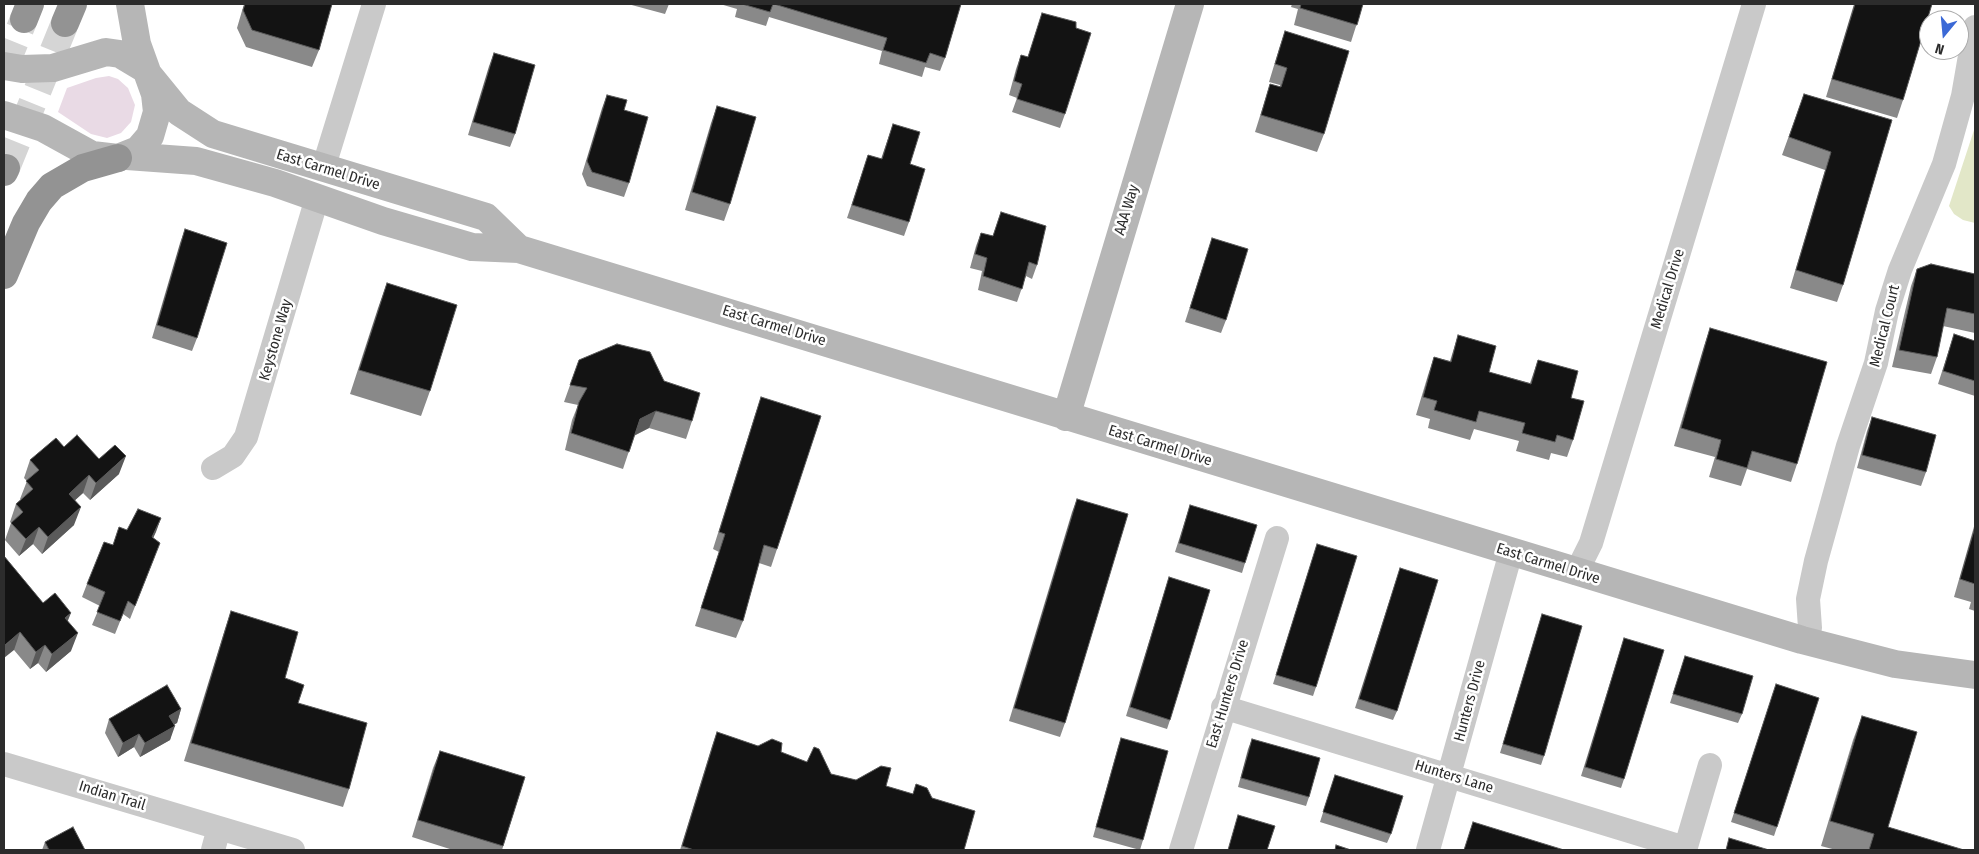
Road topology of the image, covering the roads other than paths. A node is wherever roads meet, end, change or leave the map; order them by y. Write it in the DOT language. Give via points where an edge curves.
graph roads {
  1 [pos="130,4"];
  2 [pos="374,4"];
  3 [pos="1190,4"];
  4 [pos="1754,4"];
  5 [pos="1975,27"];
  6 [pos="4,66"];
  7 [pos="147,71"];
  8 [pos="4,115"];
  9 [pos="123,157"];
  10 [pos="324,169"];
  11 [pos="317,198"];
  12 [pos="520,249"];
  13 [pos="4,275"];
  14 [pos="1066,418"];
  15 [pos="214,468"];
  16 [pos="1277,538"];
  17 [pos="1511,552"];
  18 [pos="1576,573"];
  19 [pos="1806,634"];
  20 [pos="1975,676"];
  21 [pos="1223,707"];
  22 [pos="4,764"];
  23 [pos="1710,765"];
  24 [pos="1450,776"];
  25 [pos="216,839"];
  26 [pos="1685,849"];
  27 [pos="293,850"];
  28 [pos="1181,850"];
  29 [pos="1428,850"];
  1 -- 7 [label="street" via="137,44"];
  2 -- 10 [label="street"];
  3 -- 14 [label="street, AAA Way"];
  4 -- 18 [label="street, Medical Drive" via="1591,543"];
  5 -- 19 [label="street, Medical Court" via="1963,96 1947,154 1900,270 1876,363 1818,551 1808,599"];
  6 -- 7 [label="street" via="28,70 53,68 106,52 120,54"];
  7 -- 9 [label="street" via="155,94 156,122 145,143"];
  7 -- 10 [label="street, East Carmel Drive" via="179,112 208,132"];
  8 -- 9 [label="street, East Carmel Drive" via="43,128 92,155"];
  9 -- 11 [label="street, East Carmel Drive" via="196,161"];
  9 -- 13 [label="highway" via="83,168 52,186 26,223"];
  10 -- 12 [label="street, East Carmel Drive" via="486,217"];
  11 -- 12 [label="street, East Carmel Drive" via="472,247"];
  11 -- 15 [label="street, Keystone Way" via="246,437 233,456"];
  12 -- 14 [label="street, East Carmel Drive"];
  14 -- 17 [label="street, East Carmel Drive"];
  16 -- 21 [label="street, East Hunters Drive"];
  17 -- 18 [label="street, East Carmel Drive"];
  17 -- 24 [label="street, Hunters Drive"];
  18 -- 19 [label="street, East Carmel Drive"];
  19 -- 20 [label="street, East Carmel Drive" via="1895,664"];
  21 -- 24 [label="street, Hunters Lane"];
  21 -- 28 [label="street, East Hunters Drive"];
  22 -- 25 [label="street, Indian Trail"];
  23 -- 26 [label="street"];
  24 -- 26 [label="street, Hunters Lane"];
  24 -- 29 [label="street, Hunters Drive"];
  25 -- 27 [label="street, Indian Trail"];
}
